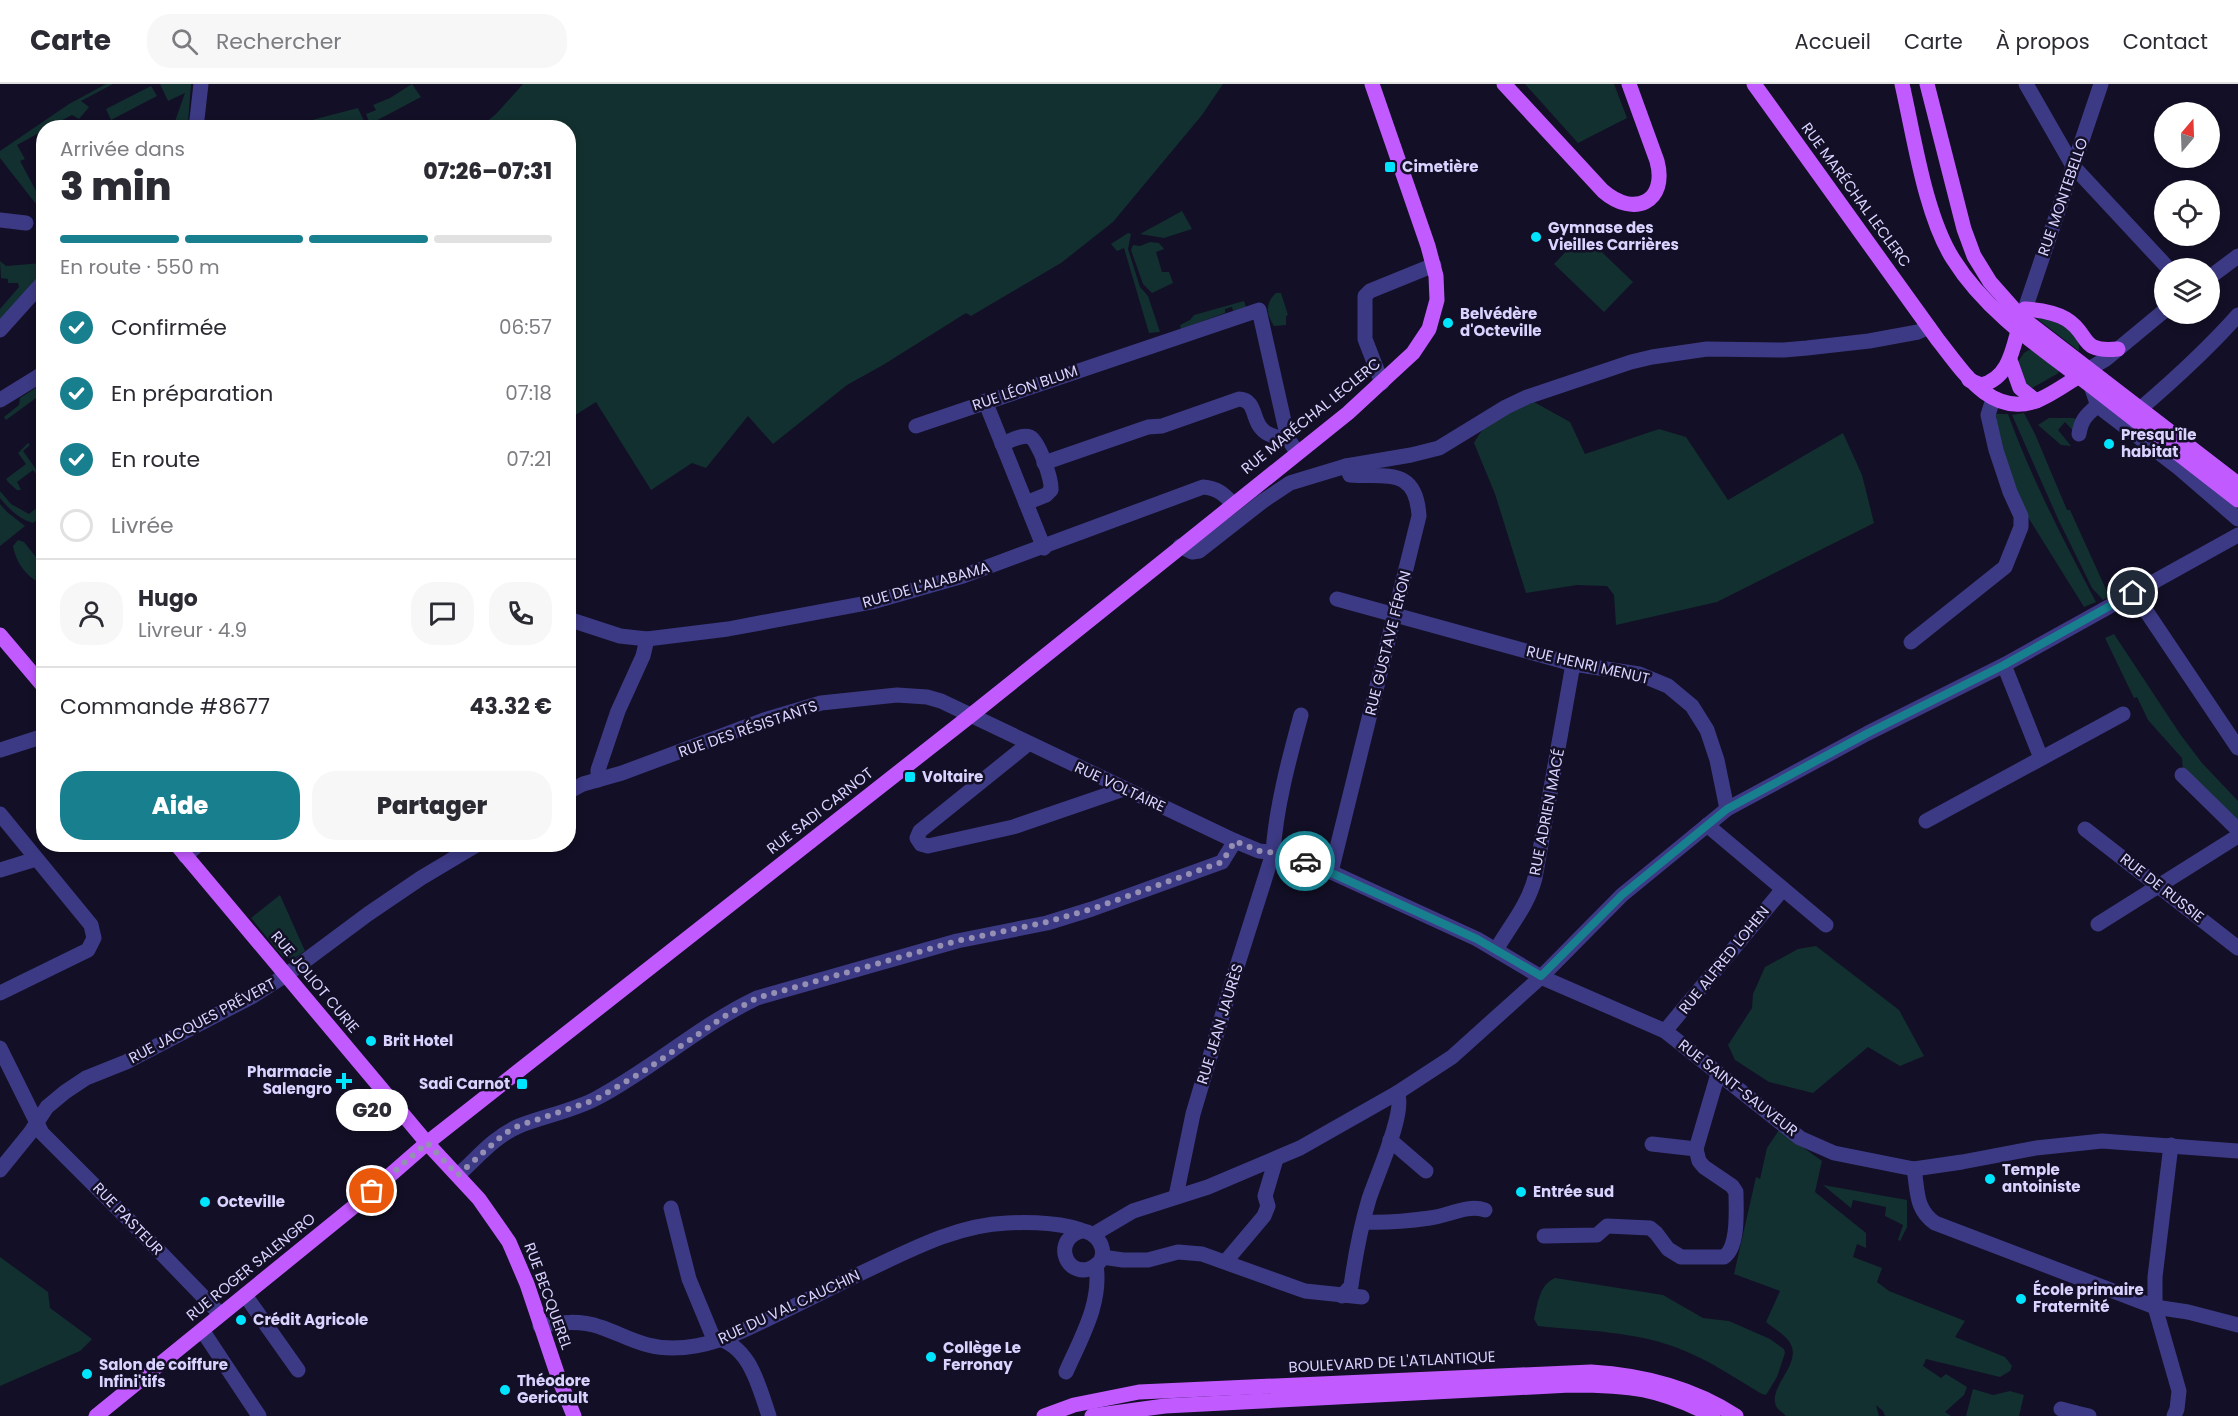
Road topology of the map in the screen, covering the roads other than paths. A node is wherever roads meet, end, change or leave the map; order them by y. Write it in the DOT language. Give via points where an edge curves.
graph roads {
  1 [pos="201,84"];
  2 [pos="1372,84"];
  3 [pos="1504,84"];
  4 [pos="1629,84"];
  5 [pos="1754,84"];
  6 [pos="1902,84"];
  7 [pos="1927,84"];
  8 [pos="2026,84"];
  9 [pos="2101,84"];
  10 [pos="197,120"];
  11 [pos="2073,166"];
  12 [pos="0,220"];
  13 [pos="26,223"];
  14 [pos="2238,256"];
  15 [pos="2159,258"];
  16 [pos="1434,265"];
  17 [pos="2220,270"];
  18 [pos="36,290"];
  19 [pos="2238,315"];
  20 [pos="2021,319"];
  21 [pos="2154,319"];
  22 [pos="1929,327"];
  23 [pos="0,330"];
  24 [pos="2084,340"];
  25 [pos="2118,349"];
  26 [pos="2010,360"];
  27 [pos="2084,373"];
  28 [pos="36,378"];
  29 [pos="1969,380"];
  30 [pos="1382,383"];
  31 [pos="1993,399"];
  32 [pos="0,400"];
  33 [pos="985,401"];
  34 [pos="2036,401"];
  35 [pos="2101,401"];
  36 [pos="2140,409"];
  37 [pos="916,426"];
  38 [pos="2079,434"];
  39 [pos="1288,439"];
  40 [pos="1002,444"];
  41 [pos="1297,452"];
  42 [pos="1044,463"];
  43 [pos="1354,464"];
  44 [pos="2238,484"];
  45 [pos="2238,500"];
  46 [pos="1026,503"];
  47 [pos="1233,504"];
  48 [pos="2238,519"];
  49 [pos="2238,535"];
  50 [pos="1180,546"];
  51 [pos="1044,548"];
  52 [pos="2133,593"];
  53 [pos="1337,599"];
  54 [pos="1395,615"];
  55 [pos="576,622"];
  56 [pos="0,635"];
  57 [pos="647,639"];
  58 [pos="1911,642"];
  59 [pos="1573,664"];
  60 [pos="2004,665"];
  61 [pos="36,678"];
  62 [pos="2123,714"];
  63 [pos="1301,715"];
  64 [pos="970,716"];
  65 [pos="36,739"];
  66 [pos="1028,744"];
  67 [pos="2238,748"];
  68 [pos="0,750"];
  69 [pos="2041,758"];
  70 [pos="2182,775"];
  71 [pos="598,780"];
  72 [pos="576,789"];
  73 [pos="1124,789"];
  74 [pos="1727,809"];
  75 [pos="0,814"];
  76 [pos="1926,822"];
  77 [pos="1707,825"];
  78 [pos="2085,829"];
  79 [pos="2238,830"];
  80 [pos="2238,836"];
  81 [pos="1235,841"];
  82 [pos="183,852"];
  83 [pos="465,852"];
  84 [pos="1273,853"];
  85 [pos="36,859"];
  86 [pos="0,870"];
  87 [pos="1331,872"];
  88 [pos="2159,886"];
  89 [pos="1783,889"];
  90 [pos="2098,924"];
  91 [pos="1826,925"];
  92 [pos="2238,948"];
  93 [pos="1496,950"];
  94 [pos="286,975"];
  95 [pos="1541,976"];
  96 [pos="0,993"];
  97 [pos="1665,1031"];
  98 [pos="0,1048"];
  99 [pos="1718,1074"];
  100 [pos="1397,1093"];
  101 [pos="37,1123"];
  102 [pos="1390,1140"];
  103 [pos="427,1143"];
  104 [pos="1652,1144"];
  105 [pos="2171,1145"];
  106 [pos="1696,1149"];
  107 [pos="2238,1151"];
  108 [pos="1276,1159"];
  109 [pos="1914,1169"];
  110 [pos="0,1170"];
  111 [pos="1426,1171"];
  112 [pos="458,1175"];
  113 [pos="1176,1197"];
  114 [pos="671,1208"];
  115 [pos="1485,1210"];
  116 [pos="1364,1222"];
  117 [pos="1032,1224"];
  118 [pos="1088,1232"];
  119 [pos="1544,1236"];
  120 [pos="1064,1248"];
  121 [pos="1099,1261"];
  122 [pos="1226,1261"];
  123 [pos="245,1295"];
  124 [pos="1342,1296"];
  125 [pos="1362,1297"];
  126 [pos="2155,1307"];
  127 [pos="220,1314"];
  128 [pos="2238,1325"];
  129 [pos="540,1326"];
  130 [pos="201,1330"];
  131 [pos="724,1339"];
  132 [pos="298,1370"];
  133 [pos="1066,1372"];
  134 [pos="106,1413"];
  135 [pos="259,1416"];
  136 [pos="574,1416"];
  137 [pos="769,1416"];
  138 [pos="1044,1416"];
  139 [pos="1092,1416"];
  140 [pos="1713,1416"];
  141 [pos="1736,1416"];
  142 [pos="2174,1416"];
  1 -- 10 [label="street"];
  2 -- 16 [label="main road, RUE MARÉCHAL LECLERC"];
  3 -- 4 [label="main road" via="1603,191 1620,203 1632,205 1651,197 1660,172"];
  5 -- 22 [label="main road, RUE MARÉCHAL LECLERC"];
  6 -- 20 [label="main road" via="1941,235 1975,289"];
  7 -- 20 [label="main road" via="1974,256"];
  8 -- 11 [label="street"];
  9 -- 11 [label="street, RUE MONTEBELLO"];
  11 -- 15 [label="street"];
  11 -- 20 [label="street, RUE MONTEBELLO"];
  12 -- 13 [label="street"];
  14 -- 17 [label="street"];
  16 -- 30 [label="main road, RUE MARÉCHAL LECLERC" via="1437,300 1432,321 1413,353"];
  16 -- 30 [label="street" via="1370,291 1365,297 1365,339"];
  18 -- 23 [label="street"];
  19 -- 36 [label="street"];
  20 -- 24 [label="main road" via="2046,312 2066,319"];
  20 -- 26 [label="main road"];
  20 -- 27 [label="main road"];
  21 -- 25 [label="street"];
  22 -- 29 [label="main road, RUE MARÉCHAL LECLERC"];
  22 -- 43 [label="street" via="1879,339 1807,348 1707,349 1652,357 1527,397 1439,448"];
  24 -- 25 [label="main road" via="2097,349"];
  24 -- 27 [label="main road"];
  25 -- 27 [label="street"];
  26 -- 29 [label="main road" via="1991,382 1981,385"];
  26 -- 34 [label="main road" via="2020,388"];
  27 -- 34 [label="main road"];
  27 -- 35 [label="main road"];
  27 -- 36 [label="main road"];
  28 -- 32 [label="street"];
  29 -- 31 [label="main road, RUE MARÉCHAL LECLERC"];
  30 -- 41 [label="main road, RUE MARÉCHAL LECLERC"];
  31 -- 34 [label="main road" via="2020,404"];
  31 -- 58 [label="street" via="1988,415 1996,450 2021,516 2021,527 2005,567"];
  33 -- 37 [label="street, RUE LÉON BLUM"];
  33 -- 39 [label="street, RUE LÉON BLUM" via="1259,310"];
  33 -- 40 [label="street"];
  35 -- 38 [label="street" via="2085,416"];
  35 -- 45 [label="main road"];
  35 -- 48 [label="street"];
  36 -- 44 [label="main road"];
  39 -- 41 [label="street"];
  39 -- 42 [label="street" via="1262,429 1251,405 1242,399"];
  40 -- 42 [label="street" via="1030,437"];
  40 -- 46 [label="street"];
  41 -- 47 [label="main road, RUE MARÉCHAL LECLERC"];
  42 -- 46 [label="street" via="1051,490"];
  43 -- 50 [label="street" via="1290,483 1199,551"];
  43 -- 54 [label="street, RUE GUSTAVE FÉRON" via="1350,475 1399,477 1416,495 1419,516"];
  46 -- 51 [label="street"];
  47 -- 50 [label="main road, RUE SADI CARNOT"];
  47 -- 51 [label="street, RUE DE L'ALABAMA" via="1224,494 1203,487"];
  49 -- 52 [label="street"];
  50 -- 64 [label="main road, RUE SADI CARNOT"];
  51 -- 57 [label="street, RUE DE L'ALABAMA" via="954,580 872,602 728,629"];
  52 -- 60 [label="street"];
  52 -- 67 [label="street"];
  53 -- 54 [label="street, RUE HENRI MENUT"];
  54 -- 59 [label="street, RUE HENRI MENUT"];
  54 -- 87 [label="street, RUE GUSTAVE FÉRON"];
  55 -- 57 [label="street, RUE DE L'ALABAMA" via="620,636"];
  56 -- 61 [label="main road"];
  57 -- 71 [label="street" via="618,711"];
  59 -- 74 [label="street, RUE HENRI MENUT" via="1639,674 1681,695 1700,717 1710,737"];
  59 -- 93 [label="street, RUE ADRIEN MACÉ" via="1533,886"];
  60 -- 69 [label="street"];
  60 -- 74 [label="street"];
  62 -- 69 [label="street"];
  63 -- 84 [label="street, RUE JEAN JAURÈS"];
  64 -- 66 [label="street, RUE VOLTAIRE"];
  64 -- 71 [label="street, RUE DES RÉSISTANTS" via="941,701 915,696 821,703"];
  64 -- 103 [label="main road, RUE SADI CARNOT"];
  65 -- 68 [label="street"];
  66 -- 73 [label="street, RUE VOLTAIRE"];
  66 -- 73 [label="street" via="920,831 917,838 921,844 928,846 1013,827"];
  69 -- 76 [label="street"];
  70 -- 79 [label="street"];
  71 -- 72 [label="street"];
  73 -- 81 [label="street, RUE VOLTAIRE"];
  74 -- 77 [label="street"];
  75 -- 85 [label="street"];
  77 -- 89 [label="street"];
  77 -- 95 [label="street" via="1622,895"];
  78 -- 88 [label="street, RUE DE RUSSIE"];
  80 -- 88 [label="street"];
  81 -- 84 [label="street, RUE VOLTAIRE"];
  81 -- 112 [label="street" via="1222,862 1092,909 957,941 762,996 595,1100 504,1134"];
  82 -- 94 [label="main road, RUE JOLIOT CURIE"];
  83 -- 94 [label="street, RUE JACQUES PRÉVERT" via="412,884"];
  84 -- 87 [label="street, RUE SAINT-SAUVEUR" via="1288,854"];
  84 -- 113 [label="street, RUE JEAN JAURÈS" via="1193,1114"];
  85 -- 86 [label="street"];
  85 -- 96 [label="street" via="91,925 94,938 88,950"];
  87 -- 93 [label="street, RUE SAINT-SAUVEUR"];
  88 -- 90 [label="street"];
  88 -- 92 [label="street, RUE DE RUSSIE"];
  89 -- 91 [label="street"];
  89 -- 97 [label="street, RUE ALFRED LOHEN"];
  93 -- 95 [label="street, RUE SAINT-SAUVEUR"];
  94 -- 101 [label="street, RUE JACQUES PRÉVERT" via="126,1062 86,1078 47,1107"];
  94 -- 103 [label="main road, RUE JOLIOT CURIE"];
  95 -- 97 [label="street, RUE SAINT-SAUVEUR"];
  95 -- 100 [label="street" via="1452,1057"];
  97 -- 99 [label="street, RUE SAINT-SAUVEUR"];
  98 -- 101 [label="street, RUE PASTEUR"];
  99 -- 106 [label="street"];
  99 -- 109 [label="street, RUE SAINT-SAUVEUR" via="1800,1138 1818,1147"];
  100 -- 102 [label="street" via="1401,1099"];
  100 -- 108 [label="street"];
  101 -- 110 [label="street, RUE JACQUES PRÉVERT"];
  101 -- 127 [label="street, RUE PASTEUR" via="42,1133"];
  102 -- 111 [label="street"];
  102 -- 116 [label="street"];
  103 -- 112 [label="main road, RUE BECQUEREL"];
  103 -- 123 [label="main road, RUE ROGER SALENGRO"];
  104 -- 106 [label="street"];
  105 -- 107 [label="street, RUE SAINT-SAUVEUR"];
  105 -- 109 [label="street, RUE SAINT-SAUVEUR" via="2102,1141"];
  105 -- 126 [label="street"];
  106 -- 119 [label="street" via="1704,1167 1736,1192 1734,1243 1724,1257 1681,1257 1656,1233 1643,1227 1607,1226 1597,1235"];
  108 -- 113 [label="street"];
  108 -- 122 [label="street" via="1264,1216"];
  109 -- 126 [label="street" via="1920,1208 1935,1223"];
  112 -- 129 [label="main road, RUE BECQUEREL" via="509,1242"];
  113 -- 118 [label="street"];
  114 -- 131 [label="street" via="689,1280 713,1337"];
  115 -- 116 [label="street"];
  116 -- 124 [label="street" via="1351,1286"];
  117 -- 118 [label="street, RUE DU VAL CAUCHIN"];
  117 -- 120 [label="street" via="1048,1229"];
  117 -- 131 [label="street, RUE DU VAL CAUCHIN" via="971,1228 935,1239"];
  118 -- 120 [label="street" via="1070,1236"];
  118 -- 121 [label="street" via="1102,1244"];
  120 -- 121 [label="street" via="1067,1261 1077,1269 1084,1270"];
  121 -- 122 [label="street" via="1148,1260 1178,1252"];
  121 -- 133 [label="street" via="1094,1306"];
  122 -- 124 [label="street" via="1305,1291"];
  123 -- 127 [label="main road, RUE ROGER SALENGRO"];
  123 -- 132 [label="street"];
  124 -- 125 [label="street"];
  126 -- 128 [label="street"];
  126 -- 142 [label="street" via="2178,1391"];
  127 -- 130 [label="main road, RUE ROGER SALENGRO"];
  129 -- 131 [label="street, RUE DU VAL CAUCHIN" via="585,1323 662,1348"];
  129 -- 136 [label="main road, RUE BECQUEREL"];
  130 -- 134 [label="main road, RUE ROGER SALENGRO"];
  130 -- 135 [label="street"];
  131 -- 137 [label="street" via="744,1354"];
  138 -- 141 [label="main road, BOULEVARD DE L'ATLANTIQUE" via="1074,1405 1139,1392 1591,1372 1653,1379 1682,1388"];
  139 -- 140 [label="main road" via="1165,1406 1570,1385 1647,1389"];
}
